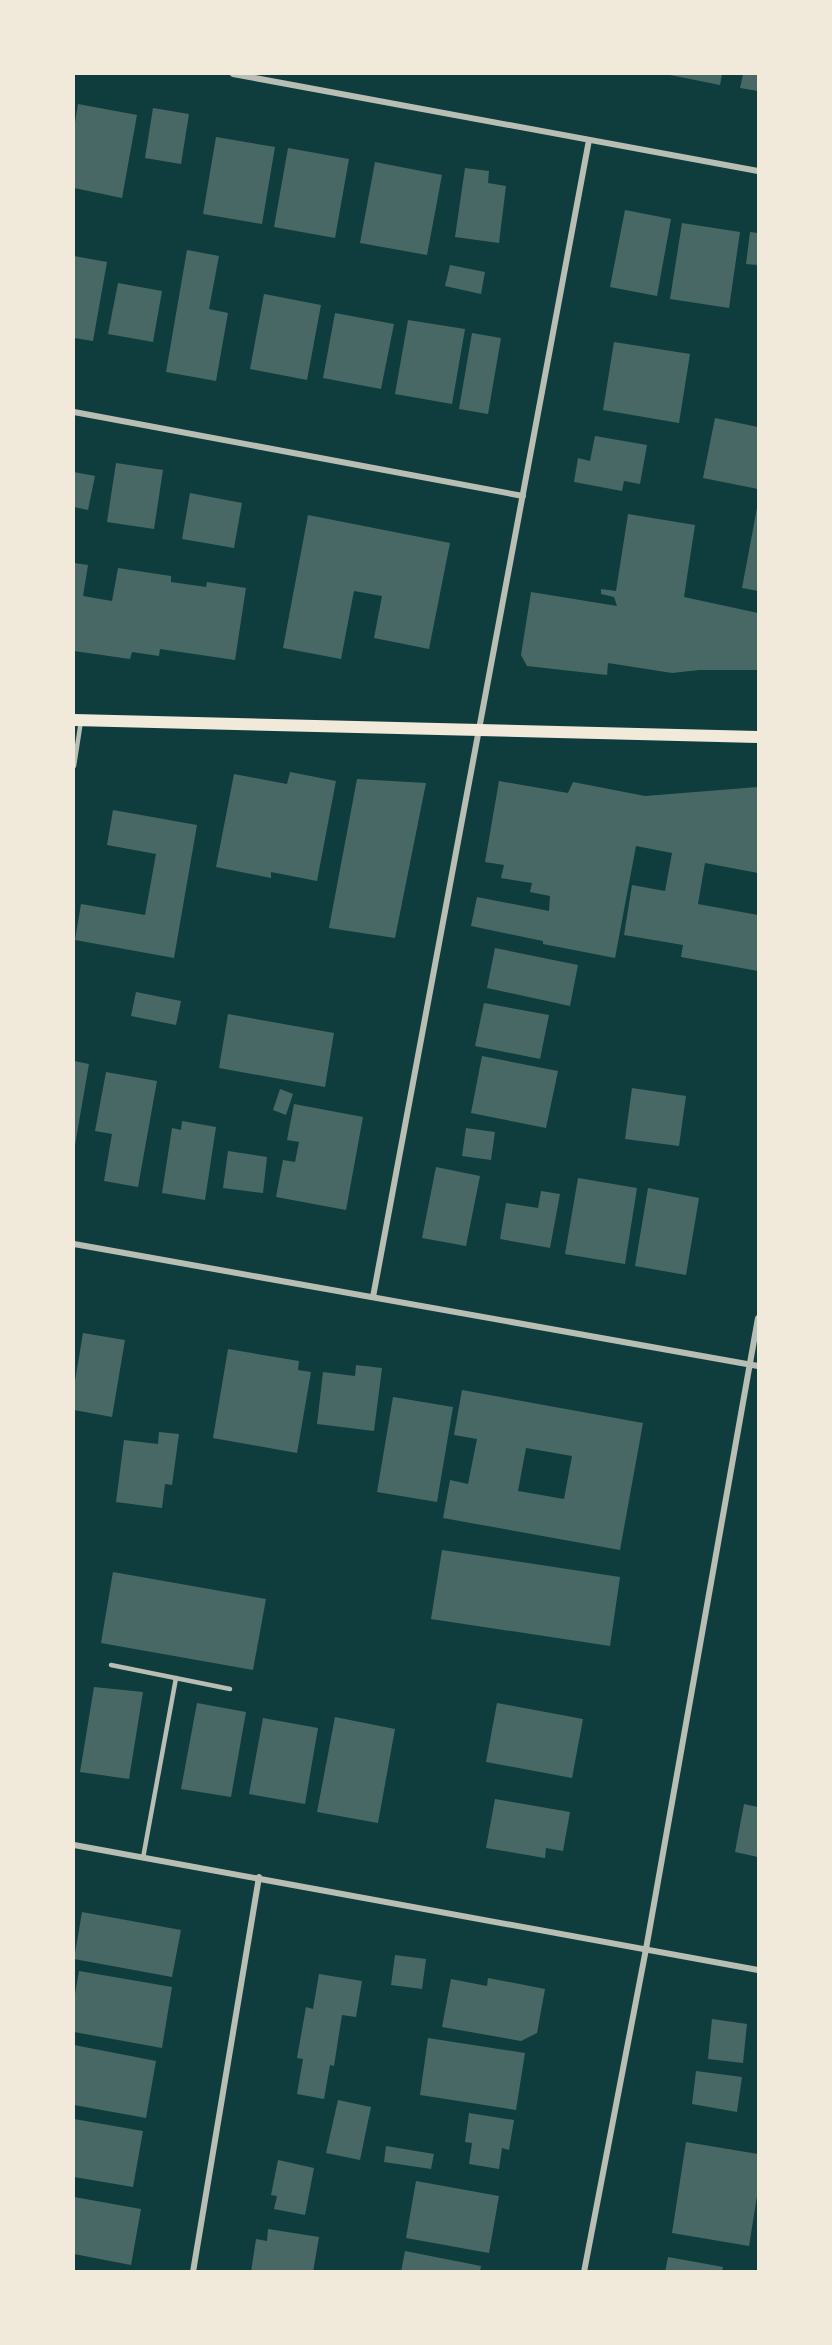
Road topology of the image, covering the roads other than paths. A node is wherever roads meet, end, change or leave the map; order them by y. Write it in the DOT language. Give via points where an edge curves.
graph roads {
  1 [pos="233,74"];
  2 [pos="590,140"];
  3 [pos="759,171"];
  4 [pos="74,412"];
  5 [pos="523,496"];
  6 [pos="77,720"];
  7 [pos="479,730"];
  8 [pos="759,737"];
  9 [pos="74,766"];
  10 [pos="74,1244"];
  11 [pos="373,1297"];
  12 [pos="759,1318"];
  13 [pos="750,1364"];
  14 [pos="759,1366"];
  15 [pos="111,1665"];
  16 [pos="176,1678"];
  17 [pos="230,1689"];
  18 [pos="74,1845"];
  19 [pos="143,1858"];
  20 [pos="259,1877"];
  21 [pos="646,1949"];
  22 [pos="759,1970"];
  23 [pos="193,2271"];
  24 [pos="584,2271"];
  1 -- 2 [label="street"];
  2 -- 3 [label="street"];
  2 -- 5 [label="street"];
  4 -- 5 [label="street"];
  5 -- 7 [label="street"];
  6 -- 7 [label="main road"];
  6 -- 9 [label="lane"];
  7 -- 8 [label="main road"];
  7 -- 11 [label="street"];
  10 -- 11 [label="street"];
  11 -- 13 [label="street"];
  12 -- 13 [label="street"];
  13 -- 14 [label="street"];
  13 -- 21 [label="street"];
  15 -- 16 [label="lane"];
  16 -- 17 [label="lane"];
  16 -- 19 [label="lane"];
  18 -- 19 [label="street"];
  19 -- 20 [label="street"];
  20 -- 21 [label="street"];
  20 -- 23 [label="street"];
  21 -- 22 [label="street"];
  21 -- 24 [label="street"];
}
